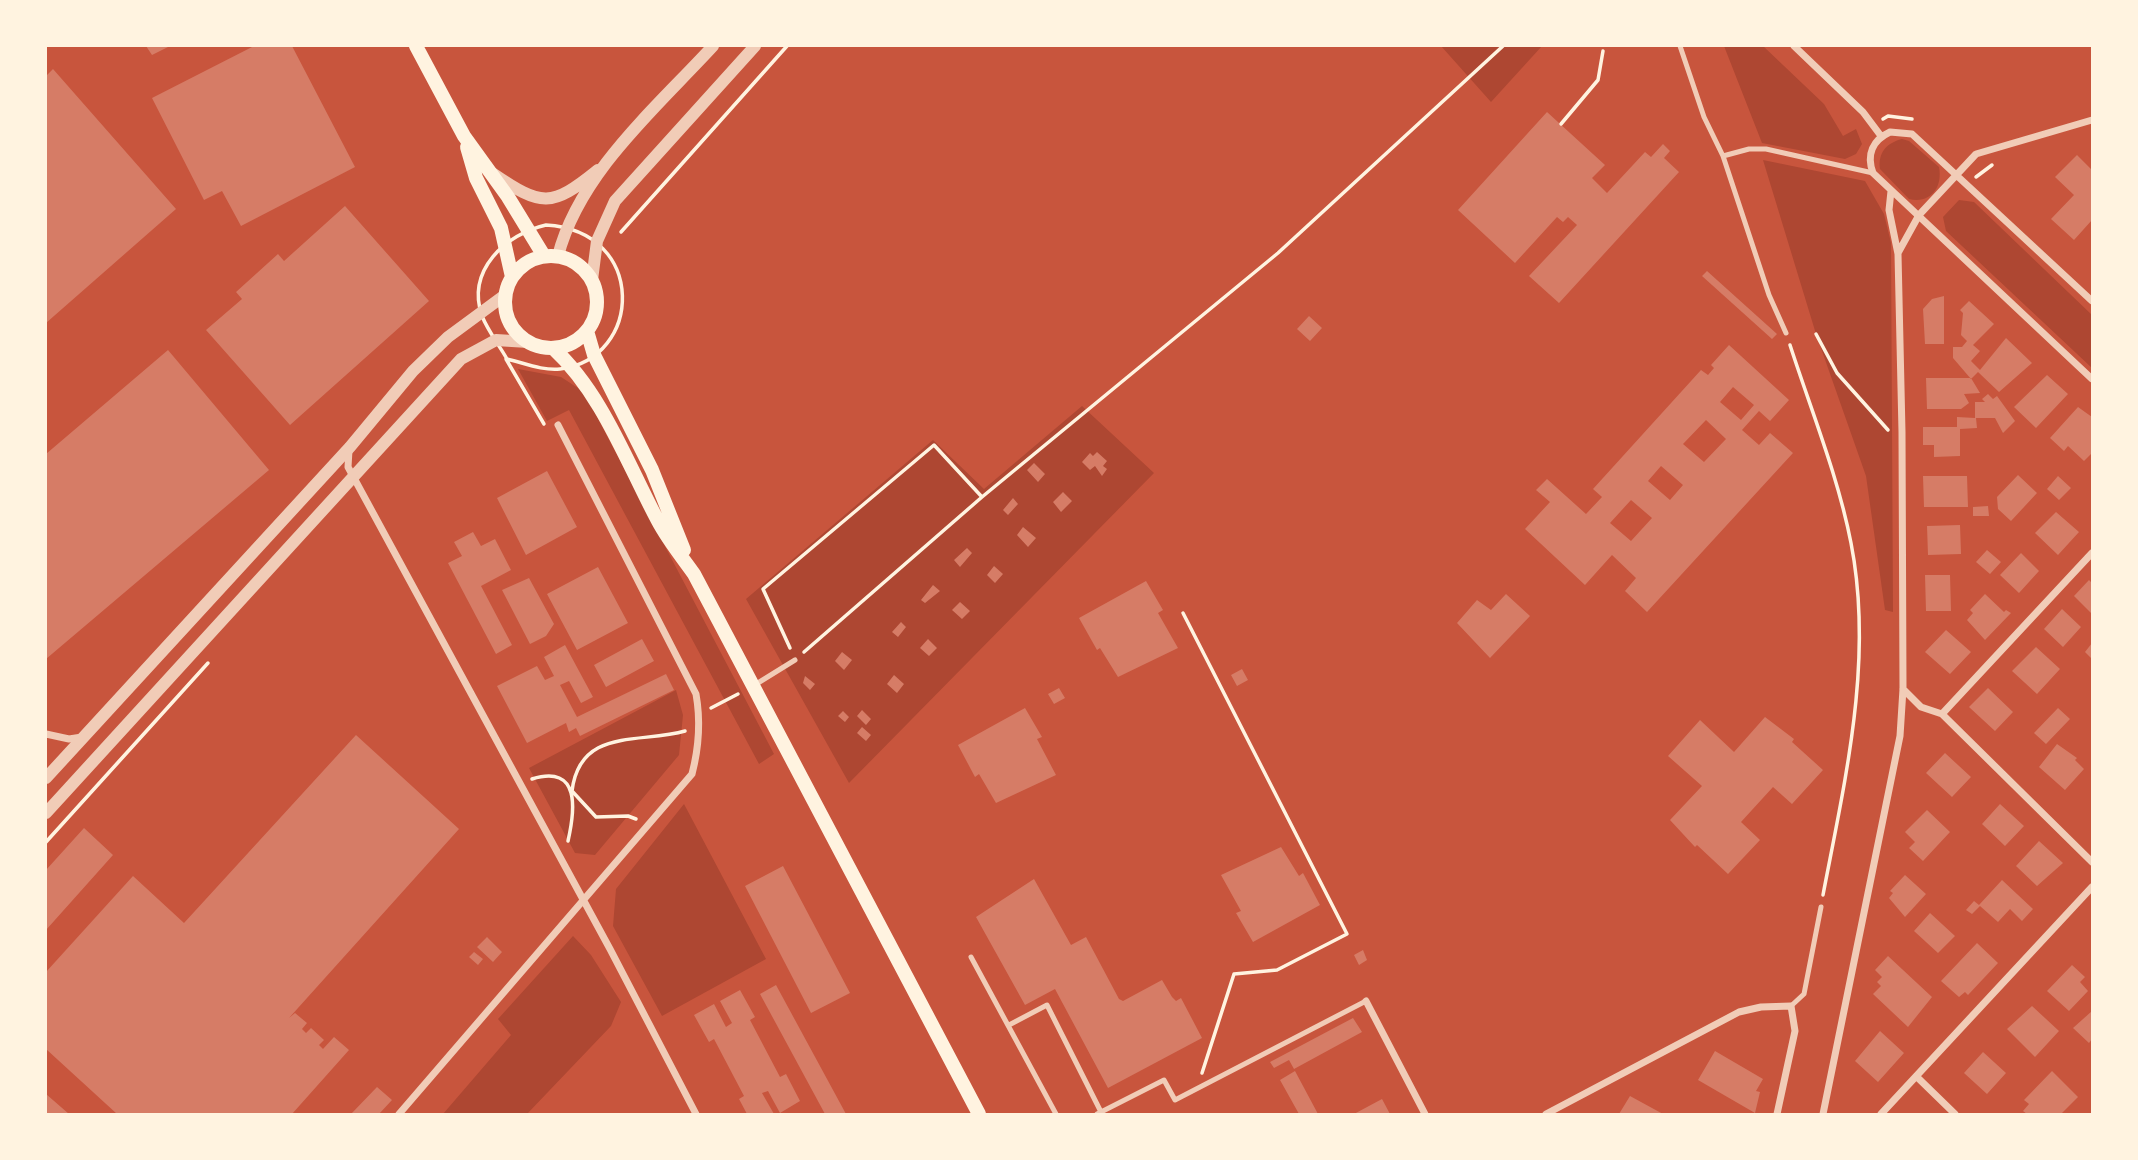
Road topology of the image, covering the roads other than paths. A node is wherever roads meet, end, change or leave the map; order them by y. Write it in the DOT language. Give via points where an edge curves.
graph roads {
  1 [pos="416,46"];
  2 [pos="713,46"];
  3 [pos="755,46"];
  4 [pos="1680,46"];
  5 [pos="1794,46"];
  6 [pos="2092,120"];
  7 [pos="464,136"];
  8 [pos="1881,136"];
  9 [pos="1723,156"];
  10 [pos="609,161"];
  11 [pos="491,172"];
  12 [pos="1873,173"];
  13 [pos="1958,173"];
  14 [pos="1891,191"];
  15 [pos="1919,215"];
  16 [pos="1898,254"];
  17 [pos="551,256"];
  18 [pos="512,276"];
  19 [pos="592,280"];
  20 [pos="505,295"];
  21 [pos="2092,301"];
  22 [pos="587,331"];
  23 [pos="1786,333"];
  24 [pos="528,342"];
  25 [pos="553,348"];
  26 [pos="2092,379"];
  27 [pos="558,425"];
  28 [pos="350,447"];
  29 [pos="353,476"];
  30 [pos="2092,553"];
  31 [pos="694,575"];
  32 [pos="795,660"];
  33 [pos="753,686"];
  34 [pos="1903,689"];
  35 [pos="1942,714"];
  36 [pos="46,734"];
  37 [pos="83,737"];
  38 [pos="46,778"];
  39 [pos="46,813"];
  40 [pos="2092,862"];
  41 [pos="2092,887"];
  42 [pos="583,903"];
  43 [pos="1821,907"];
  44 [pos="971,957"];
  45 [pos="1366,1001"];
  46 [pos="1791,1006"];
  47 [pos="1009,1024"];
  48 [pos="1917,1077"];
  49 [pos="1099,1113"];
  50 [pos="400,1115"];
  51 [pos="696,1115"];
  52 [pos="979,1115"];
  53 [pos="1056,1115"];
  54 [pos="1425,1115"];
  55 [pos="1546,1115"];
  56 [pos="1777,1115"];
  57 [pos="1822,1115"];
  58 [pos="1881,1115"];
  59 [pos="1955,1115"];
  1 -- 7 [label="main road"];
  2 -- 10 [label="street"];
  3 -- 19 [label="street" via="615,201 597,241"];
  4 -- 9 [label="lane"];
  5 -- 8 [label="street" via="1863,112"];
  6 -- 13 [label="street" via="1976,154"];
  7 -- 11 [label="main road"];
  7 -- 18 [label="main road" via="476,178 505,241"];
  8 -- 12 [label="street" via="1870,157"];
  8 -- 13 [label="street" via="1901,131 1912,134"];
  9 -- 12 [label="lane" via="1766,149"];
  9 -- 23 [label="lane"];
  10 -- 11 [label="street" via="567,195 547,199 525,195"];
  10 -- 17 [label="street"];
  11 -- 17 [label="main road" via="526,229"];
  12 -- 14 [label="street"];
  13 -- 15 [label="street"];
  13 -- 21 [label="street"];
  14 -- 15 [label="street"];
  14 -- 16 [label="street" via="1889,210"];
  15 -- 16 [label="street"];
  15 -- 26 [label="street"];
  16 -- 34 [label="street"];
  17 -- 18 [label="main road" via="531,260"];
  17 -- 19 [label="main road" via="583,268"];
  18 -- 20 [label="main road"];
  19 -- 22 [label="main road" via="597,308"];
  20 -- 24 [label="main road" via="507,317"];
  20 -- 28 [label="street" via="433,350"];
  22 -- 25 [label="main road" via="569,345"];
  22 -- 31 [label="main road" via="594,355 652,470"];
  24 -- 25 [label="main road"];
  24 -- 29 [label="street" via="496,340 461,359"];
  25 -- 31 [label="main road" via="588,387 660,525"];
  27 -- 42 [label="street" via="696,694 700,713 699,749 692,774"];
  28 -- 29 [label="street" via="348,467"];
  28 -- 37 [label="street"];
  29 -- 39 [label="street"];
  29 -- 42 [label="street"];
  30 -- 35 [label="street"];
  31 -- 33 [label="main road"];
  32 -- 33 [label="lane"];
  33 -- 52 [label="main road"];
  34 -- 35 [label="street" via="1921,707"];
  34 -- 57 [label="street" via="1900,736"];
  35 -- 40 [label="street"];
  36 -- 37 [label="street"];
  37 -- 38 [label="street"];
  41 -- 48 [label="street"];
  42 -- 50 [label="street"];
  42 -- 51 [label="street"];
  43 -- 46 [label="lane" via="1804,994"];
  44 -- 47 [label="lane"];
  45 -- 49 [label="lane" via="1175,1100 1164,1080"];
  45 -- 54 [label="street"];
  46 -- 55 [label="street" via="1739,1012"];
  46 -- 56 [label="street" via="1795,1031"];
  47 -- 49 [label="lane" via="1047,1005"];
  47 -- 53 [label="lane"];
  48 -- 58 [label="street"];
  48 -- 59 [label="street"];
}
